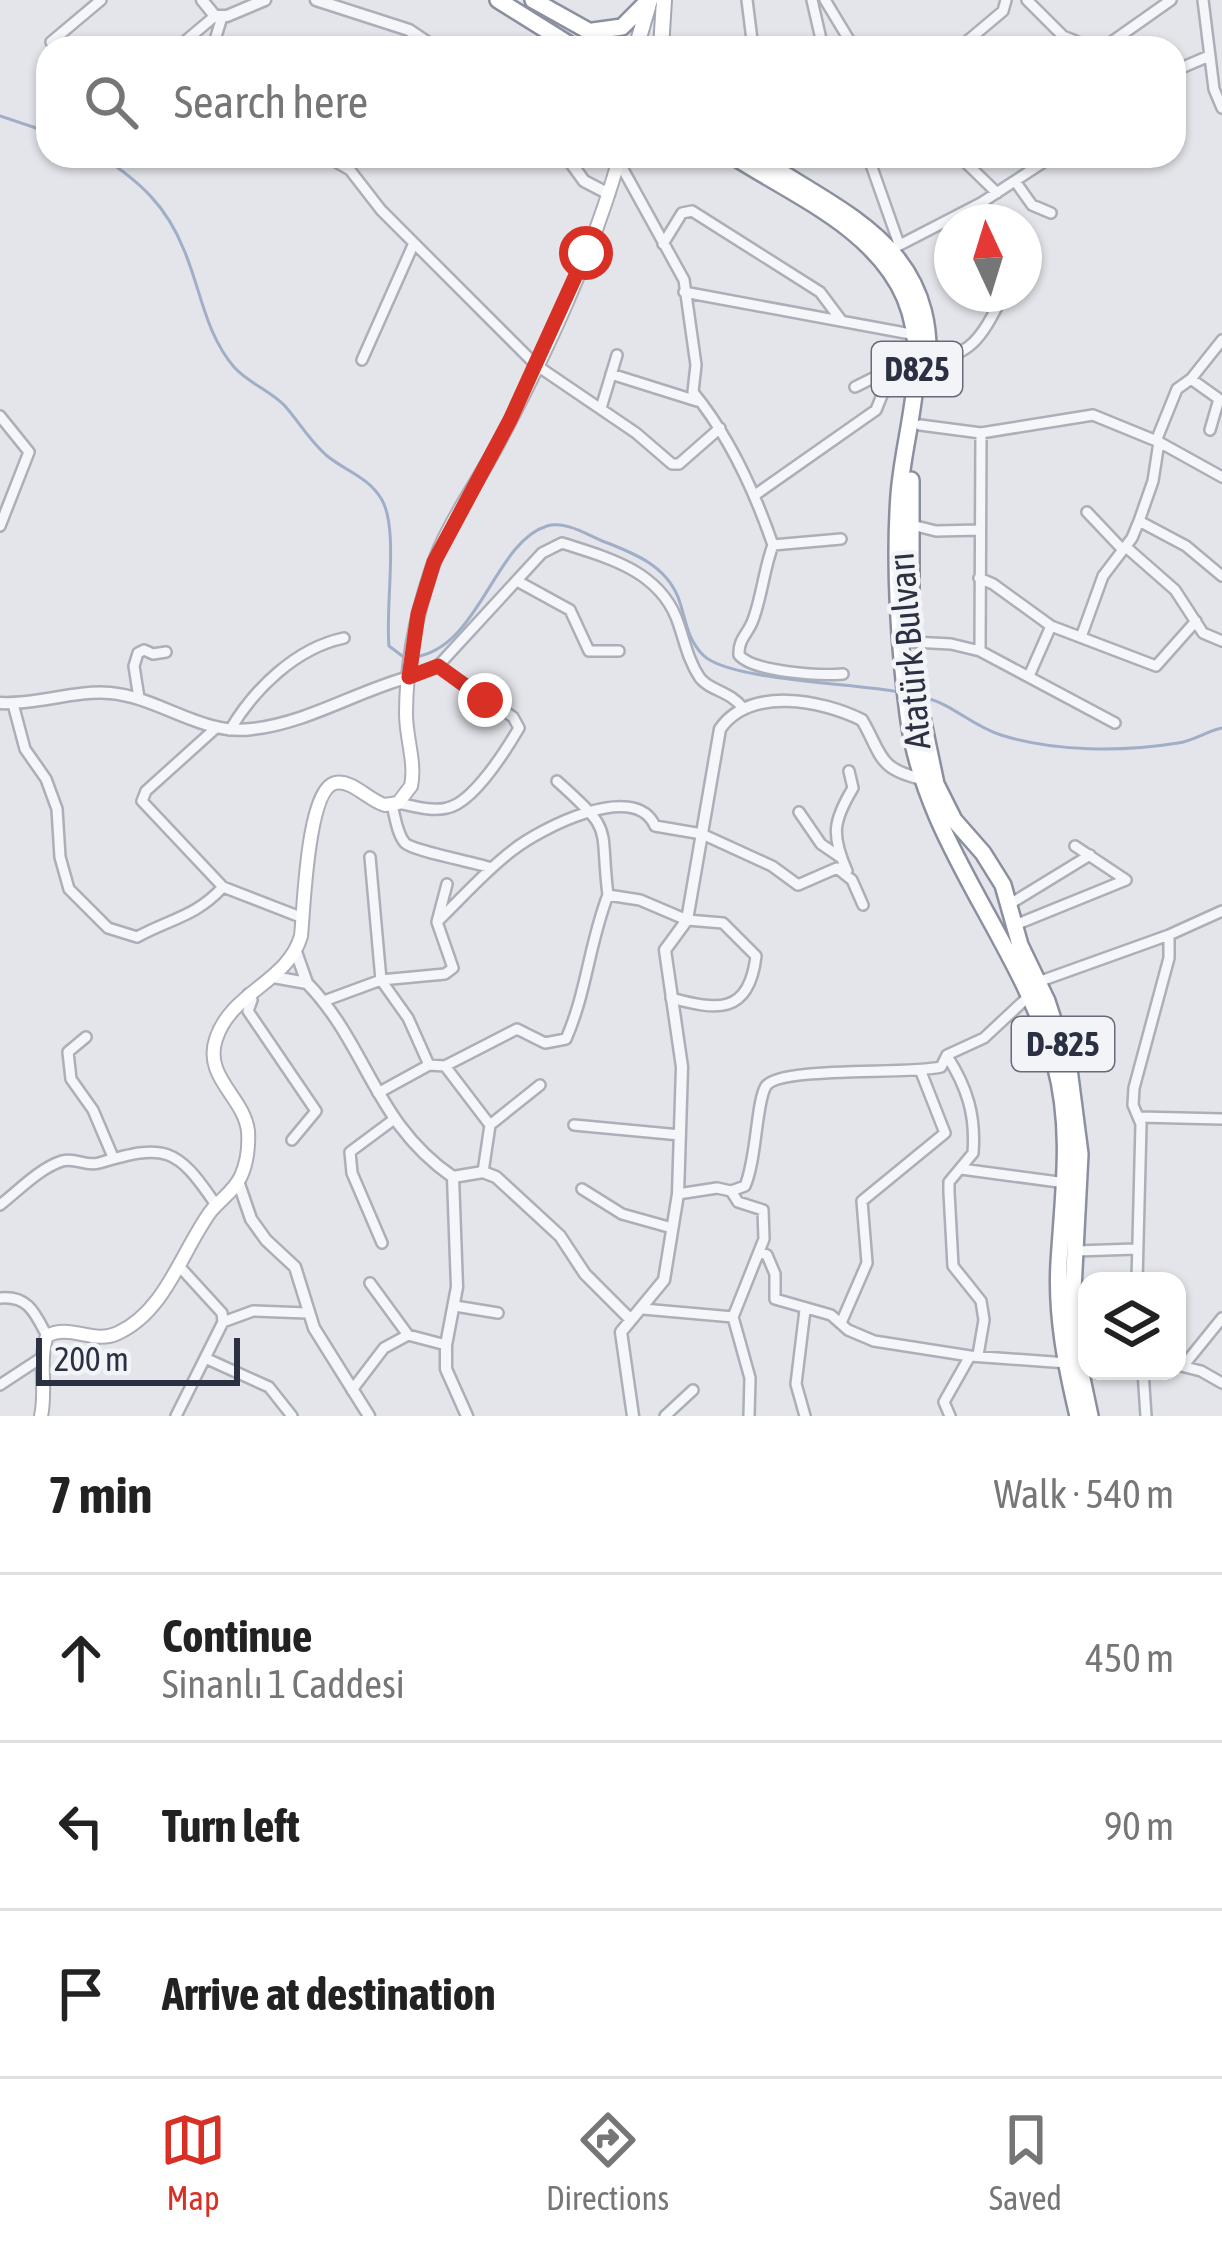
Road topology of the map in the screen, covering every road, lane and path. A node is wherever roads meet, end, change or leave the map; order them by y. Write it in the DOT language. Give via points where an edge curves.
graph roads {
  1 [pos="100,0"];
  2 [pos="202,0"];
  3 [pos="265,0"];
  4 [pos="316,0"];
  5 [pos="498,0"];
  6 [pos="533,0"];
  7 [pos="650,0"];
  8 [pos="664,0"];
  9 [pos="747,0"];
  10 [pos="812,0"];
  11 [pos="825,0"];
  12 [pos="1006,0"];
  13 [pos="1027,0"];
  14 [pos="1171,0"];
  15 [pos="1203,0"];
  16 [pos="1222,10"];
  17 [pos="1204,14"];
  18 [pos="218,16"];
  19 [pos="582,29"];
  20 [pos="58,36"];
  21 [pos="192,36"];
  22 [pos="216,36"];
  23 [pos="418,36"];
  24 [pos="556,36"];
  25 [pos="596,36"];
  26 [pos="640,36"];
  27 [pos="662,36"];
  28 [pos="752,36"];
  29 [pos="820,36"];
  30 [pos="847,36"];
  31 [pos="973,36"];
  32 [pos="1063,36"];
  33 [pos="1120,36"];
  34 [pos="1209,56"];
  35 [pos="1186,66"];
  36 [pos="1220,101"];
  37 [pos="347,168"];
  38 [pos="575,168"];
  39 [pos="617,168"];
  40 [pos="625,168"];
  41 [pos="751,168"];
  42 [pos="774,168"];
  43 [pos="872,168"];
  44 [pos="978,168"];
  45 [pos="1035,168"];
  46 [pos="1015,181"];
  47 [pos="997,193"];
  48 [pos="609,194"];
  49 [pos="981,203"];
  50 [pos="1051,213"];
  51 [pos="414,243"];
  52 [pos="663,244"];
  53 [pos="895,247"];
  54 [pos="684,292"];
  55 [pos="995,312"];
  56 [pos="841,320"];
  57 [pos="916,335"];
  58 [pos="1222,340"];
  59 [pos="616,355"];
  60 [pos="362,361"];
  61 [pos="536,365"];
  62 [pos="923,365"];
  63 [pos="891,373"];
  64 [pos="611,374"];
  65 [pos="1191,379"];
  66 [pos="855,387"];
  67 [pos="703,402"];
  68 [pos="601,408"];
  69 [pos="0,416"];
  70 [pos="917,419"];
  71 [pos="720,428"];
  72 [pos="1210,430"];
  73 [pos="981,433"];
  74 [pos="1158,441"];
  75 [pos="1222,477"];
  76 [pos="755,495"];
  77 [pos="1087,512"];
  78 [pos="1139,521"];
  79 [pos="908,524"];
  80 [pos="0,526"];
  81 [pos="980,530"];
  82 [pos="842,539"];
  83 [pos="773,545"];
  84 [pos="1124,548"];
  85 [pos="1222,576"];
  86 [pos="980,578"];
  87 [pos="519,581"];
  88 [pos="1196,621"];
  89 [pos="1051,626"];
  90 [pos="1081,637"];
  91 [pos="344,638"];
  92 [pos="1222,641"];
  93 [pos="913,642"];
  94 [pos="980,651"];
  95 [pos="166,652"];
  96 [pos="619,652"];
  97 [pos="438,666"];
  98 [pos="908,668"];
  99 [pos="409,673"];
  100 [pos="843,674"];
  101 [pos="1029,676"];
  102 [pos="140,698"];
  103 [pos="7,703"];
  104 [pos="912,704"];
  105 [pos="744,709"];
  106 [pos="1115,723"];
  107 [pos="224,729"];
  108 [pos="849,771"];
  109 [pos="922,778"];
  110 [pos="557,781"];
  111 [pos="395,804"];
  112 [pos="592,811"];
  113 [pos="799,812"];
  114 [pos="702,833"];
  115 [pos="1075,846"];
  116 [pos="1090,855"];
  117 [pos="840,856"];
  118 [pos="370,857"];
  119 [pos="987,857"];
  120 [pos="491,868"];
  121 [pos="847,872"];
  122 [pos="963,873"];
  123 [pos="1000,880"];
  124 [pos="447,884"];
  125 [pos="223,887"];
  126 [pos="608,895"];
  127 [pos="977,897"];
  128 [pos="1010,904"];
  129 [pos="863,905"];
  130 [pos="1220,915"];
  131 [pos="303,918"];
  132 [pos="687,920"];
  133 [pos="437,922"];
  134 [pos="1014,926"];
  135 [pos="1169,935"];
  136 [pos="296,952"];
  137 [pos="273,977"];
  138 [pos="381,980"];
  139 [pos="307,982"];
  140 [pos="1034,988"];
  141 [pos="248,994"];
  142 [pos="671,998"];
  143 [pos="324,1001"];
  144 [pos="86,1037"];
  145 [pos="947,1055"];
  146 [pos="429,1065"];
  147 [pos="445,1066"];
  148 [pos="921,1072"];
  149 [pos="540,1085"];
  150 [pos="377,1093"];
  151 [pos="1139,1118"];
  152 [pos="1222,1119"];
  153 [pos="393,1120"];
  154 [pos="490,1125"];
  155 [pos="574,1125"];
  156 [pos="680,1135"];
  157 [pos="292,1141"];
  158 [pos="113,1157"];
  159 [pos="961,1169"];
  160 [pos="483,1172"];
  161 [pos="454,1177"];
  162 [pos="238,1181"];
  163 [pos="1066,1183"];
  164 [pos="582,1189"];
  165 [pos="731,1191"];
  166 [pos="678,1194"];
  167 [pos="0,1204"];
  168 [pos="216,1205"];
  169 [pos="672,1228"];
  170 [pos="382,1243"];
  171 [pos="1136,1249"];
  172 [pos="1074,1251"];
  173 [pos="757,1257"];
  174 [pos="180,1267"];
  175 [pos="1137,1272"];
  176 [pos="370,1282"];
  177 [pos="0,1298"];
  178 [pos="455,1306"];
  179 [pos="643,1309"];
  180 [pos="805,1310"];
  181 [pos="307,1313"];
  182 [pos="498,1313"];
  183 [pos="733,1317"];
  184 [pos="629,1318"];
  185 [pos="1222,1318"];
  186 [pos="224,1322"];
  187 [pos="841,1323"];
  188 [pos="409,1335"];
  189 [pos="47,1336"];
  190 [pos="446,1345"];
  191 [pos="974,1355"];
  192 [pos="44,1356"];
  193 [pos="205,1358"];
  194 [pos="1186,1359"];
  195 [pos="1077,1364"];
  196 [pos="1186,1367"];
  197 [pos="1144,1380"];
  198 [pos="1222,1383"];
  199 [pos="0,1385"];
  200 [pos="352,1390"];
  201 [pos="693,1390"];
  202 [pos="1078,1415"];
  203 [pos="41,1416"];
  204 [pos="176,1416"];
  205 [pos="292,1416"];
  206 [pos="369,1416"];
  207 [pos="467,1416"];
  208 [pos="633,1416"];
  209 [pos="665,1416"];
  210 [pos="749,1416"];
  211 [pos="806,1416"];
  212 [pos="950,1416"];
  213 [pos="1146,1416"];
  1 -- 20 [label="street"];
  2 -- 18 [label="street"];
  3 -- 18 [label="street"];
  4 -- 23 [label="street"];
  5 -- 24 [label="highway"];
  6 -- 19 [label="highway"];
  7 -- 19 [label="highway" via="622,27"];
  7 -- 26 [label="main road"];
  8 -- 27 [label="main road"];
  9 -- 28 [label="street"];
  10 -- 29 [label="street"];
  11 -- 30 [label="street"];
  12 -- 31 [label="street"];
  13 -- 32 [label="street"];
  14 -- 33 [label="street"];
  15 -- 17 [label="street"];
  16 -- 17 [label="street"];
  17 -- 34 [label="street"];
  18 -- 21 [label="street"];
  18 -- 22 [label="street"];
  19 -- 25 [label="highway"];
  34 -- 35 [label="street"];
  34 -- 36 [label="street"];
  37 -- 51 [label="street"];
  38 -- 48 [label="street"];
  39 -- 48 [label="main road"];
  40 -- 52 [label="street"];
  41 -- 57 [label="highway, Atatürk Bulvarı / D825" via="868,245 901,289"];
  42 -- 53 [label="highway, Atatürk Bulvarı / D825"];
  43 -- 53 [label="street"];
  44 -- 47 [label="street"];
  45 -- 46 [label="street"];
  46 -- 47 [label="street"];
  46 -- 50 [label="street" via="1032,206"];
  47 -- 49 [label="street"];
  48 -- 61 [label="main road"];
  49 -- 53 [label="street"];
  51 -- 60 [label="street"];
  51 -- 61 [label="street"];
  52 -- 54 [label="street"];
  52 -- 56 [label="street" via="682,213 692,212 807,283"];
  53 -- 62 [label="highway, Atatürk Bulvarı / D825" via="929,335"];
  54 -- 56 [label="street"];
  54 -- 67 [label="street" via="693,392"];
  55 -- 62 [label="street" via="955,358"];
  56 -- 57 [label="street"];
  57 -- 62 [label="highway, Atatürk Bulvarı / D825"];
  58 -- 65 [label="street"];
  59 -- 64 [label="street"];
  61 -- 68 [label="street"];
  61 -- 99 [label="main road" via="438,551"];
  62 -- 63 [label="street"];
  62 -- 70 [label="highway, Atatürk Bulvarı / D825"];
  63 -- 66 [label="street"];
  63 -- 76 [label="street" via="876,410"];
  64 -- 67 [label="street"];
  64 -- 68 [label="street"];
  65 -- 72 [label="street" via="1219,399"];
  65 -- 74 [label="street" via="1177,389"];
  67 -- 71 [label="street"];
  68 -- 71 [label="street" via="675,465"];
  69 -- 80 [label="street" via="29,452"];
  70 -- 73 [label="street"];
  70 -- 79 [label="highway, Atatürk Bulvarı / D825"];
  70 -- 98 [label="highway, Atatürk Bulvarı / D825" via="898,501"];
  71 -- 76 [label="street"];
  73 -- 74 [label="street" via="1093,415"];
  73 -- 81 [label="street"];
  74 -- 75 [label="street"];
  74 -- 78 [label="street"];
  76 -- 83 [label="street"];
  77 -- 84 [label="street"];
  78 -- 84 [label="street"];
  78 -- 85 [label="street"];
  79 -- 81 [label="street"];
  79 -- 93 [label="highway, Atatürk Bulvarı / D825"];
  81 -- 86 [label="street"];
  82 -- 83 [label="street"];
  83 -- 100 [label="street" via="752,623 739,641 742,661"];
  84 -- 88 [label="street" via="1175,590"];
  84 -- 90 [label="street" via="1103,576"];
  86 -- 89 [label="street"];
  86 -- 94 [label="street"];
  87 -- 96 [label="street" via="570,610 586,649"];
  87 -- 97 [label="street"];
  87 -- 105 [label="street" via="557,543 615,559 664,597 702,681"];
  88 -- 90 [label="street" via="1156,666"];
  88 -- 92 [label="street"];
  89 -- 90 [label="street"];
  89 -- 101 [label="street"];
  91 -- 107 [label="street" via="292,662"];
  93 -- 94 [label="street"];
  93 -- 98 [label="highway, Atatürk Bulvarı / D825"];
  94 -- 101 [label="street"];
  95 -- 102 [label="street" via="140,650 134,660"];
  97 -- 99 [label="street"];
  97 -- 111 [label="street" via="519,728 461,801 448,808"];
  98 -- 104 [label="highway, Atatürk Bulvarı / D825"];
  99 -- 107 [label="street" via="298,719"];
  99 -- 111 [label="main road" via="412,778"];
  101 -- 106 [label="street"];
  102 -- 103 [label="street" via="93,693"];
  102 -- 107 [label="street"];
  103 -- 125 [label="street" via="54,799 64,880 108,928 137,937 190,917"];
  104 -- 109 [label="highway, Atatürk Bulvarı / D825"];
  104 -- 119 [label="highway, Atatürk Bulvarı / D-825" via="948,811"];
  105 -- 109 [label="street" via="778,700 857,716 882,761"];
  105 -- 114 [label="street" via="720,729"];
  107 -- 125 [label="street" via="142,801"];
  108 -- 117 [label="street" via="854,788 836,815"];
  109 -- 122 [label="highway, Atatürk Bulvarı / D825"];
  110 -- 112 [label="street"];
  111 -- 120 [label="street" via="410,847"];
  111 -- 131 [label="main road" via="342,783 324,790 314,812"];
  112 -- 114 [label="street" via="629,805 655,826"];
  112 -- 120 [label="street" via="525,841"];
  112 -- 126 [label="street" via="606,842"];
  113 -- 117 [label="street"];
  114 -- 121 [label="street" via="799,885 837,868"];
  114 -- 132 [label="street"];
  115 -- 116 [label="street"];
  116 -- 128 [label="street"];
  116 -- 134 [label="street" via="1126,880"];
  117 -- 121 [label="street"];
  118 -- 138 [label="street"];
  119 -- 122 [label="highway"];
  119 -- 123 [label="highway, Atatürk Bulvarı / D-825"];
  120 -- 133 [label="street"];
  121 -- 129 [label="street"];
  122 -- 127 [label="highway, Atatürk Bulvarı / D825"];
  123 -- 127 [label="highway"];
  123 -- 128 [label="highway, Atatürk Bulvarı / D-825"];
  124 -- 133 [label="street"];
  125 -- 131 [label="street"];
  126 -- 132 [label="street"];
  126 -- 147 [label="street" via="566,1039 545,1042 517,1029"];
  127 -- 140 [label="highway, Atatürk Bulvarı / D825"];
  128 -- 134 [label="highway, Atatürk Bulvarı / D-825"];
  130 -- 135 [label="street"];
  131 -- 136 [label="main road"];
  132 -- 142 [label="street" via="665,950"];
  132 -- 142 [label="street" via="723,923 757,962 725,1007"];
  133 -- 138 [label="street" via="453,968"];
  134 -- 140 [label="highway, Atatürk Bulvarı / D-825"];
  135 -- 140 [label="street"];
  135 -- 151 [label="street" via="1134,1088"];
  136 -- 137 [label="main road"];
  136 -- 139 [label="street"];
  137 -- 139 [label="street"];
  137 -- 141 [label="main road"];
  138 -- 143 [label="street"];
  138 -- 146 [label="street"];
  139 -- 143 [label="street"];
  140 -- 145 [label="street" via="984,1038"];
  140 -- 163 [label="highway, Atatürk Bulvarı / D825" via="1060,1086"];
  140 -- 172 [label="highway, Atatürk Bulvarı / D-825" via="1063,1044 1076,1097"];
  141 -- 157 [label="street" via="260,1033 316,1111"];
  141 -- 162 [label="main road" via="224,1023 214,1052 246,1124"];
  142 -- 156 [label="street" via="681,1053"];
  143 -- 150 [label="street"];
  144 -- 158 [label="street" via="68,1052 71,1079"];
  145 -- 148 [label="street" via="944,1066"];
  145 -- 159 [label="street" via="971,1106 973,1153"];
  146 -- 147 [label="street"];
  146 -- 150 [label="street"];
  147 -- 154 [label="street"];
  148 -- 165 [label="street" via="772,1079 763,1090 754,1163 745,1186"];
  148 -- 187 [label="street" via="945,1133 862,1201 868,1263"];
  149 -- 154 [label="street"];
  150 -- 153 [label="street"];
  151 -- 152 [label="street"];
  151 -- 171 [label="street"];
  153 -- 161 [label="street"];
  153 -- 170 [label="street" via="350,1152"];
  154 -- 160 [label="street"];
  155 -- 156 [label="street"];
  156 -- 166 [label="street"];
  158 -- 167 [label="street" via="59,1162"];
  158 -- 168 [label="street" via="155,1150 177,1159"];
  159 -- 163 [label="street"];
  159 -- 191 [label="street" via="949,1182 953,1266 981,1301"];
  160 -- 161 [label="street"];
  160 -- 184 [label="street" via="560,1236"];
  161 -- 178 [label="street"];
  162 -- 168 [label="main road"];
  162 -- 181 [label="street" via="259,1232 295,1267"];
  163 -- 195 [label="highway, Atatürk Bulvarı / D825" via="1059,1290"];
  164 -- 169 [label="street" via="622,1214"];
  165 -- 166 [label="street"];
  165 -- 173 [label="street" via="763,1210"];
  166 -- 169 [label="street"];
  168 -- 174 [label="main road"];
  169 -- 179 [label="street" via="664,1280"];
  171 -- 172 [label="street"];
  171 -- 175 [label="street"];
  172 -- 195 [label="highway, Atatürk Bulvarı / D-825"];
  173 -- 180 [label="street" via="766,1255 776,1274 775,1299"];
  173 -- 183 [label="street"];
  174 -- 186 [label="street"];
  174 -- 189 [label="main road" via="123,1330 99,1338 61,1330"];
  176 -- 188 [label="street"];
  177 -- 189 [label="street" via="28,1303"];
  178 -- 182 [label="street"];
  178 -- 190 [label="street"];
  179 -- 183 [label="street"];
  179 -- 184 [label="street"];
  180 -- 187 [label="street"];
  180 -- 211 [label="street" via="796,1384"];
  181 -- 186 [label="street" via="253,1311"];
  181 -- 200 [label="street"];
  183 -- 210 [label="street" via="750,1378"];
  184 -- 208 [label="street" via="620,1340"];
  185 -- 194 [label="street"];
  186 -- 193 [label="street"];
  187 -- 191 [label="street" via="874,1341"];
  188 -- 190 [label="street"];
  188 -- 200 [label="street" via="383,1348"];
  189 -- 192 [label="main road"];
  190 -- 207 [label="street" via="449,1382"];
  191 -- 195 [label="street"];
  191 -- 212 [label="street" via="944,1402"];
  192 -- 199 [label="street"];
  192 -- 203 [label="main road"];
  193 -- 204 [label="street"];
  193 -- 205 [label="street" via="269,1387"];
  195 -- 202 [label="highway, Atatürk Bulvarı / D-825"];
  196 -- 198 [label="street"];
  197 -- 213 [label="street"];
  200 -- 206 [label="street"];
  201 -- 209 [label="street"];
}
